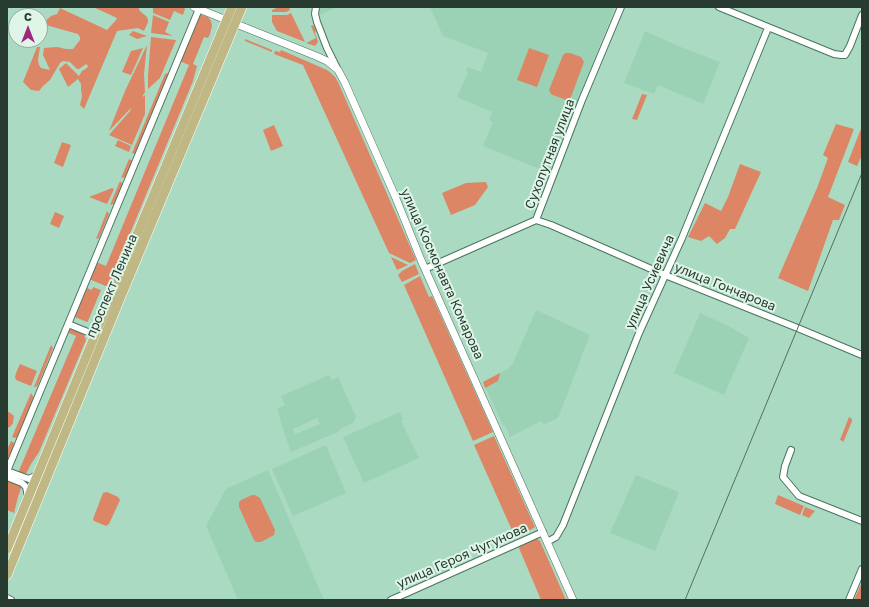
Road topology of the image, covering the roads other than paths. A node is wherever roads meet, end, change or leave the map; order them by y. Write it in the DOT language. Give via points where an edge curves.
graph roads {
  1 [pos="232,7"];
  2 [pos="242,7"];
  3 [pos="316,7"];
  4 [pos="621,7"];
  5 [pos="719,7"];
  6 [pos="197,8"];
  7 [pos="862,14"];
  8 [pos="226,20"];
  9 [pos="236,23"];
  10 [pos="768,28"];
  11 [pos="338,70"];
  12 [pos="536,220"];
  13 [pos="425,269"];
  14 [pos="666,275"];
  15 [pos="68,324"];
  16 [pos="95,335"];
  17 [pos="862,355"];
  18 [pos="791,450"];
  19 [pos="7,471"];
  20 [pos="37,475"];
  21 [pos="7,477"];
  22 [pos="28,498"];
  23 [pos="862,521"];
  24 [pos="543,532"];
  25 [pos="547,542"];
  26 [pos="7,549"];
  27 [pos="862,569"];
  28 [pos="7,575"];
  29 [pos="7,598"];
  30 [pos="11,600"];
  31 [pos="391,600"];
  32 [pos="573,600"];
  33 [pos="849,600"];
  1 -- 8 [label="main road, проспект Ленина"];
  2 -- 9 [label="main road, проспект Ленина"];
  3 -- 11 [label="street" via="317,22"];
  4 -- 12 [label="street, Сухопутная улица"];
  5 -- 10 [label="street"];
  6 -- 8 [label="street, улица Космонавта Комарова"];
  6 -- 15 [label="street"];
  7 -- 10 [label="street" via="845,55 834,54"];
  8 -- 9 [label="street, улица Космонавта Комарова"];
  8 -- 16 [label="main road, проспект Ленина"];
  9 -- 11 [label="street, улица Космонавта Комарова" via="327,61"];
  9 -- 28 [label="main road, проспект Ленина"];
  10 -- 14 [label="street, улица Усиевича"];
  11 -- 13 [label="street, улица Космонавта Комарова"];
  12 -- 13 [label="street, Сухопутная улица"];
  12 -- 14 [label="street, улица Гончарова"];
  13 -- 24 [label="street, улица Космонавта Комарова"];
  14 -- 17 [label="street, улица Гончарова"];
  14 -- 25 [label="street, улица Усиевича" via="563,525 556,537"];
  15 -- 16 [label="street"];
  15 -- 19 [label="street"];
  16 -- 20 [label="main road, проспект Ленина"];
  18 -- 23 [label="street" via="783,477 799,496"];
  19 -- 20 [label="street" via="29,479"];
  20 -- 22 [label="main road, проспект Ленина"];
  21 -- 22 [label="street" via="22,483 26,487"];
  22 -- 26 [label="main road, проспект Ленина"];
  24 -- 25 [label="street, улица Космонавта Комарова"];
  24 -- 31 [label="street, улица Героя Чугунова"];
  25 -- 32 [label="street, улица Космонавта Комарова"];
  27 -- 33 [label="street"];
  29 -- 30 [label="street"];
}
